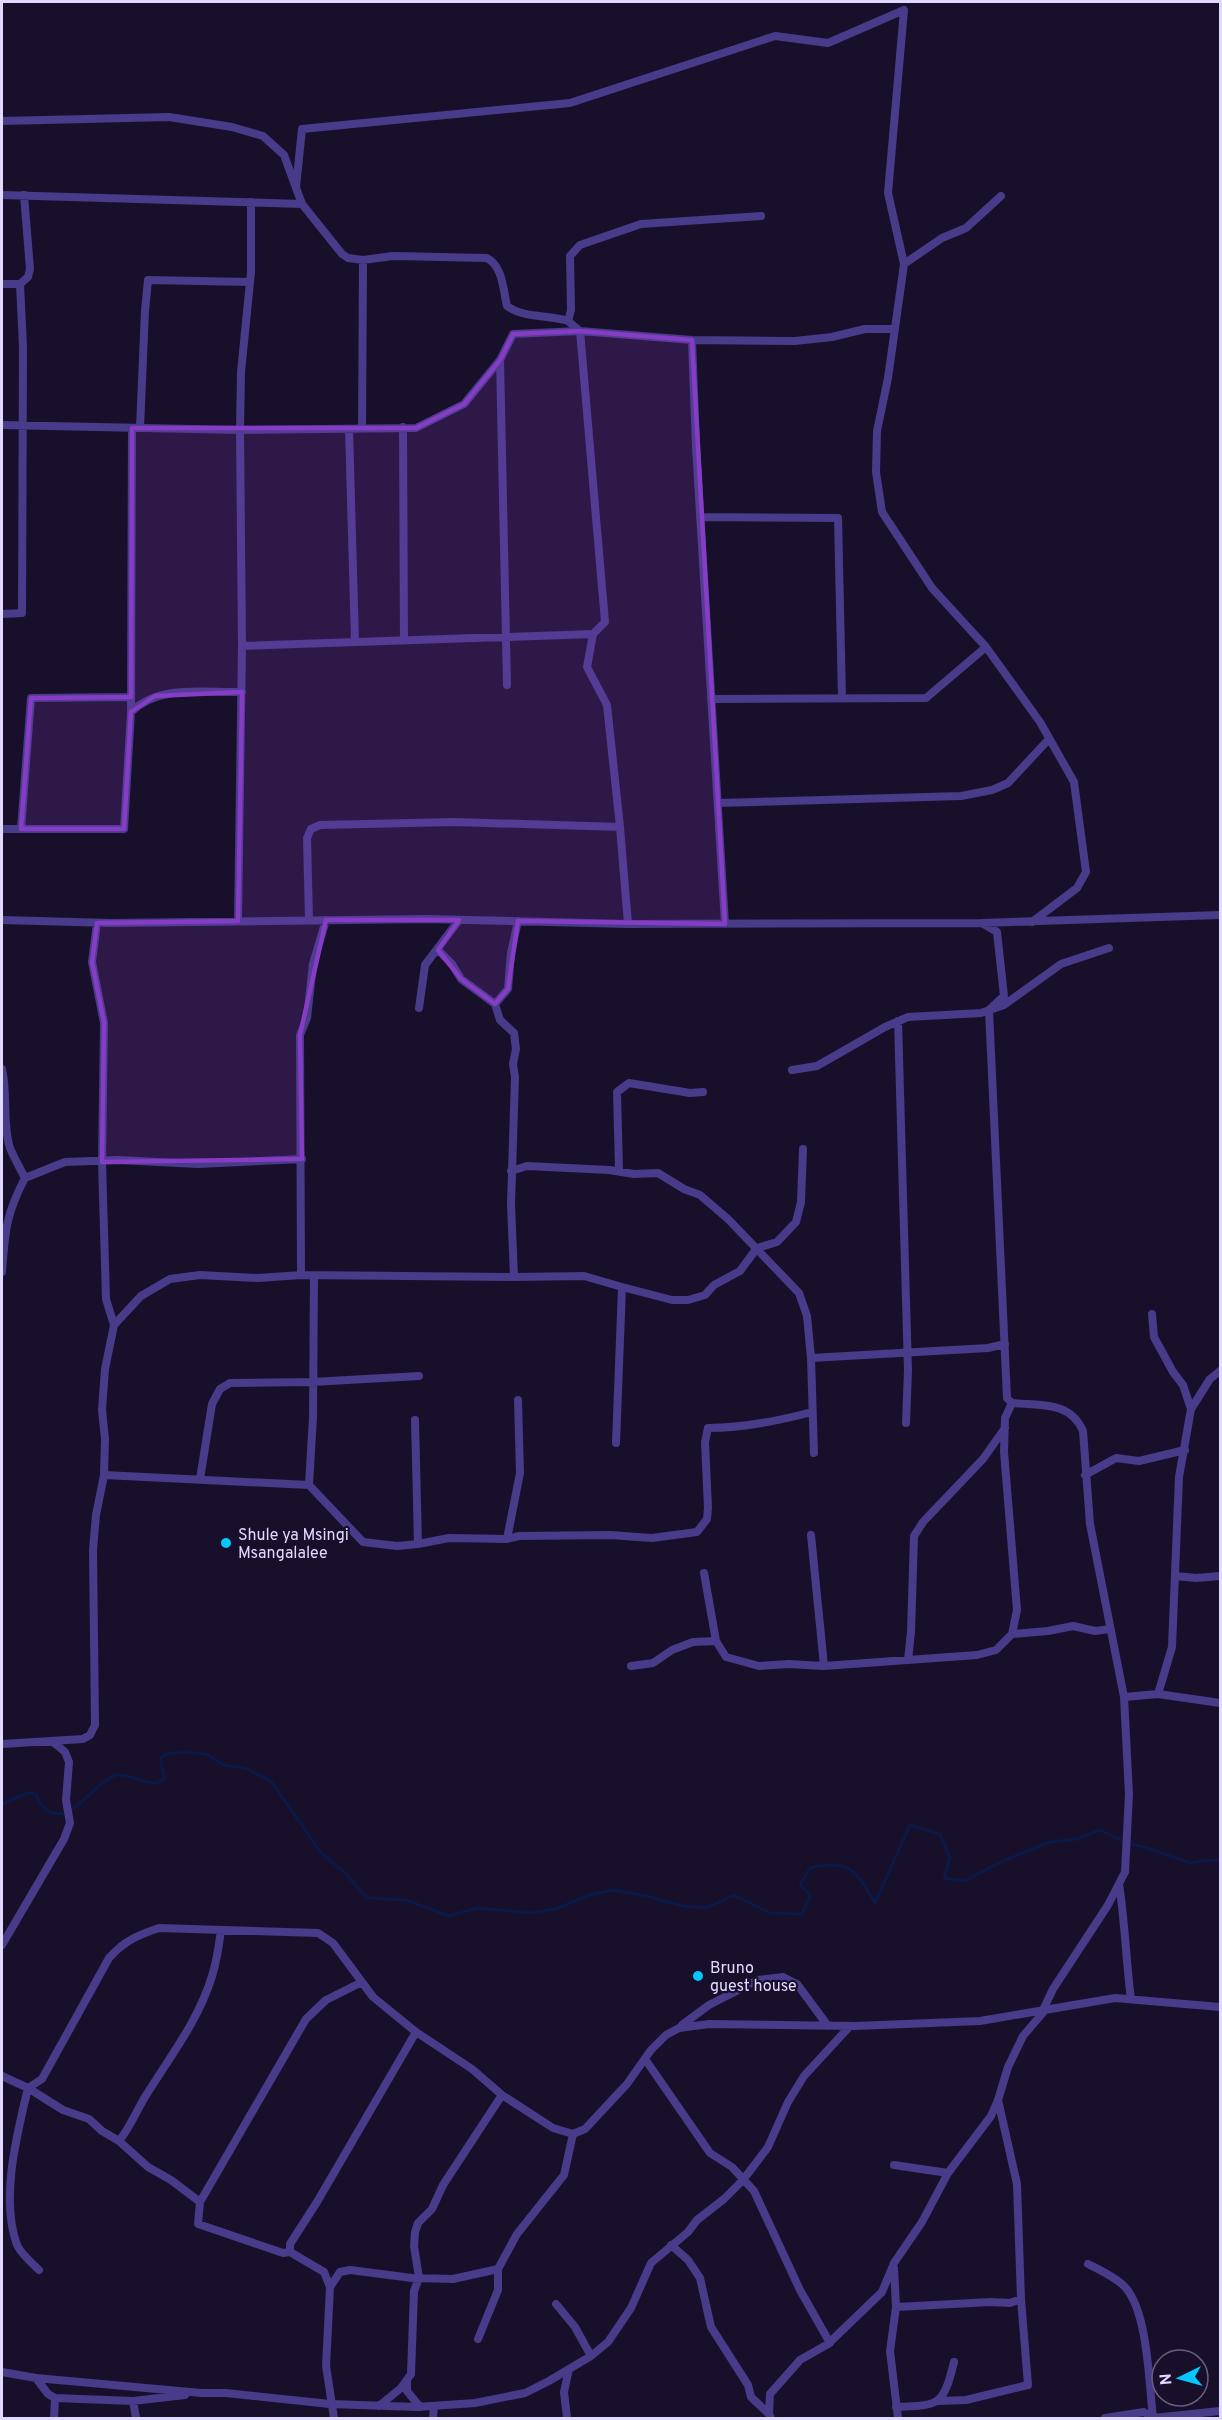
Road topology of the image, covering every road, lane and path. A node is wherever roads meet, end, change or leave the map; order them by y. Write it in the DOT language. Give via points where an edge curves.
graph roads {
  1 [pos="2,121"];
  2 [pos="296,187"];
  3 [pos="2,195"];
  4 [pos="24,195"];
  5 [pos="1001,196"];
  6 [pos="251,202"];
  7 [pos="302,204"];
  8 [pos="761,216"];
  9 [pos="363,260"];
  10 [pos="904,264"];
  11 [pos="250,282"];
  12 [pos="2,284"];
  13 [pos="20,284"];
  14 [pos="568,321"];
  15 [pos="895,329"];
  16 [pos="580,331"];
  17 [pos="692,340"];
  18 [pos="500,360"];
  19 [pos="2,425"];
  20 [pos="22,425"];
  21 [pos="403,427"];
  22 [pos="136,428"];
  23 [pos="362,428"];
  24 [pos="349,429"];
  25 [pos="240,430"];
  26 [pos="700,518"];
  27 [pos="2,614"];
  28 [pos="593,634"];
  29 [pos="506,636"];
  30 [pos="404,639"];
  31 [pos="355,642"];
  32 [pos="242,646"];
  33 [pos="986,647"];
  34 [pos="507,685"];
  35 [pos="242,692"];
  36 [pos="131,697"];
  37 [pos="842,698"];
  38 [pos="711,699"];
  39 [pos="131,712"];
  40 [pos="1049,739"];
  41 [pos="718,802"];
  42 [pos="620,828"];
  43 [pos="21,829"];
  44 [pos="2,830"];
  45 [pos="1221,915"];
  46 [pos="2,920"];
  47 [pos="309,920"];
  48 [pos="326,920"];
  49 [pos="459,920"];
  50 [pos="238,921"];
  51 [pos="518,921"];
  52 [pos="1032,922"];
  53 [pos="97,923"];
  54 [pos="982,923"];
  55 [pos="628,924"];
  56 [pos="725,924"];
  57 [pos="1110,948"];
  58 [pos="438,950"];
  59 [pos="495,1004"];
  60 [pos="419,1008"];
  61 [pos="989,1010"];
  62 [pos="898,1021"];
  63 [pos="2,1069"];
  64 [pos="792,1070"];
  65 [pos="703,1092"];
  66 [pos="803,1149"];
  67 [pos="302,1160"];
  68 [pos="102,1162"];
  69 [pos="620,1170"];
  70 [pos="511,1171"];
  71 [pos="25,1178"];
  72 [pos="757,1248"];
  73 [pos="2,1272"];
  74 [pos="301,1275"];
  75 [pos="314,1276"];
  76 [pos="514,1277"];
  77 [pos="622,1287"];
  78 [pos="1152,1314"];
  79 [pos="114,1325"];
  80 [pos="1005,1344"];
  81 [pos="907,1353"];
  82 [pos="811,1358"];
  83 [pos="1221,1371"];
  84 [pos="419,1376"];
  85 [pos="312,1382"];
  86 [pos="518,1400"];
  87 [pos="1012,1403"];
  88 [pos="1191,1409"];
  89 [pos="812,1412"];
  90 [pos="415,1420"];
  91 [pos="906,1423"];
  92 [pos="1005,1428"];
  93 [pos="616,1443"];
  94 [pos="1185,1450"];
  95 [pos="814,1454"];
  96 [pos="104,1475"];
  97 [pos="1085,1475"];
  98 [pos="200,1479"];
  99 [pos="309,1485"];
  100 [pos="811,1535"];
  101 [pos="507,1539"];
  102 [pos="418,1544"];
  103 [pos="704,1572"];
  104 [pos="1176,1576"];
  105 [pos="1221,1576"];
  106 [pos="1110,1629"];
  107 [pos="1012,1634"];
  108 [pos="716,1641"];
  109 [pos="908,1660"];
  110 [pos="631,1666"];
  111 [pos="824,1666"];
  112 [pos="1158,1694"];
  113 [pos="1124,1697"];
  114 [pos="1221,1702"];
  115 [pos="51,1741"];
  116 [pos="2,1744"];
  117 [pos="1119,1883"];
  118 [pos="221,1930"];
  119 [pos="2,1945"];
  120 [pos="362,1982"];
  121 [pos="1131,1999"];
  122 [pos="1221,2007"];
  123 [pos="1044,2009"];
  124 [pos="828,2026"];
  125 [pos="850,2026"];
  126 [pos="679,2028"];
  127 [pos="416,2032"];
  128 [pos="645,2059"];
  129 [pos="2,2076"];
  130 [pos="28,2088"];
  131 [pos="502,2094"];
  132 [pos="999,2100"];
  133 [pos="573,2134"];
  134 [pos="119,2141"];
  135 [pos="894,2165"];
  136 [pos="948,2173"];
  137 [pos="744,2179"];
  138 [pos="200,2202"];
  139 [pos="671,2245"];
  140 [pos="290,2252"];
  141 [pos="894,2263"];
  142 [pos="1088,2264"];
  143 [pos="498,2269"];
  144 [pos="39,2270"];
  145 [pos="419,2278"];
  146 [pos="330,2287"];
  147 [pos="1021,2299"];
  148 [pos="556,2304"];
  149 [pos="896,2307"];
  150 [pos="478,2339"];
  151 [pos="830,2343"];
  152 [pos="591,2356"];
  153 [pos="954,2362"];
  154 [pos="569,2369"];
  155 [pos="2,2372"];
  156 [pos="36,2378"];
  157 [pos="407,2379"];
  158 [pos="201,2393"];
  159 [pos="55,2398"];
  160 [pos="133,2401"];
  161 [pos="938,2402"];
  162 [pos="330,2404"];
  163 [pos="379,2406"];
  164 [pos="434,2406"];
  165 [pos="420,2407"];
  166 [pos="896,2407"];
  167 [pos="1221,2411"];
  168 [pos="770,2416"];
  169 [pos="54,2418"];
  170 [pos="136,2418"];
  171 [pos="334,2418"];
  172 [pos="433,2418"];
  173 [pos="567,2418"];
  174 [pos="898,2418"];
  175 [pos="1106,2418"];
  176 [pos="1153,2418"];
  1 -- 2 [label="street" via="169,117 238,128 277,146 291,167"];
  2 -- 7 [label="street"];
  2 -- 10 [label="street" via="302,129 570,103 775,36 828,42 904,10 888,193"];
  3 -- 4 [label="street"];
  4 -- 6 [label="street"];
  4 -- 13 [label="street" via="30,269"];
  5 -- 10 [label="street" via="966,228 942,238"];
  6 -- 7 [label="street"];
  6 -- 11 [label="street"];
  7 -- 9 [label="street" via="342,254"];
  8 -- 14 [label="street" via="641,224 580,245 570,256"];
  9 -- 14 [label="street" via="393,256 487,258 499,269 507,306 518,314 554,316"];
  9 -- 23 [label="street"];
  10 -- 15 [label="street"];
  11 -- 22 [label="street" via="148,280"];
  11 -- 25 [label="street"];
  12 -- 13 [label="street"];
  13 -- 20 [label="street"];
  14 -- 16 [label="street"];
  15 -- 17 [label="street" via="865,329 795,341"];
  15 -- 33 [label="street" via="877,431 876,472 882,512 932,588"];
  16 -- 17 [label="street"];
  16 -- 18 [label="street" via="513,334"];
  16 -- 28 [label="street" via="605,622"];
  17 -- 26 [label="street"];
  18 -- 21 [label="street" via="464,404 416,428"];
  18 -- 29 [label="street"];
  19 -- 20 [label="street"];
  20 -- 22 [label="street"];
  20 -- 27 [label="street" via="22,614"];
  21 -- 23 [label="street"];
  21 -- 30 [label="street"];
  22 -- 25 [label="street"];
  22 -- 36 [label="street"];
  23 -- 24 [label="street"];
  24 -- 25 [label="street"];
  24 -- 31 [label="street"];
  25 -- 32 [label="street"];
  26 -- 37 [label="street" via="838,518"];
  26 -- 38 [label="street"];
  28 -- 29 [label="street"];
  28 -- 42 [label="street" via="587,667 607,705"];
  29 -- 30 [label="street"];
  29 -- 34 [label="street"];
  30 -- 31 [label="street"];
  31 -- 32 [label="street"];
  32 -- 35 [label="street"];
  33 -- 37 [label="street" via="926,698"];
  33 -- 40 [label="street"];
  35 -- 39 [label="street" via="154,696"];
  35 -- 50 [label="street"];
  36 -- 39 [label="street"];
  36 -- 43 [label="street" via="32,698"];
  37 -- 38 [label="street"];
  38 -- 41 [label="street"];
  39 -- 43 [label="street" via="124,829"];
  40 -- 41 [label="street" via="1008,783 961,796"];
  40 -- 52 [label="street" via="1074,782 1086,872 1077,888"];
  41 -- 56 [label="street"];
  42 -- 47 [label="street" via="455,822 320,825 311,829 307,838"];
  42 -- 55 [label="street"];
  43 -- 44 [label="street"];
  45 -- 52 [label="street"];
  46 -- 53 [label="street"];
  47 -- 48 [label="street"];
  47 -- 50 [label="street"];
  48 -- 49 [label="street"];
  48 -- 67 [label="street" via="313,964 307,1018 300,1035"];
  49 -- 51 [label="street"];
  49 -- 58 [label="street"];
  50 -- 53 [label="street"];
  51 -- 55 [label="street"];
  51 -- 59 [label="street" via="508,989"];
  52 -- 54 [label="street"];
  53 -- 68 [label="street" via="92,962 104,1023"];
  54 -- 56 [label="street"];
  54 -- 61 [label="street" via="997,932 1004,996"];
  55 -- 56 [label="street"];
  57 -- 61 [label="street" via="1061,964 1004,1005"];
  58 -- 59 [label="street" via="461,979"];
  58 -- 60 [label="street" via="425,965"];
  59 -- 70 [label="street" via="500,1020 514,1033 516,1048"];
  61 -- 62 [label="street"];
  61 -- 80 [label="street"];
  62 -- 64 [label="street" via="817,1066"];
  62 -- 81 [label="street"];
  63 -- 71 [label="street" via="10,1148"];
  65 -- 69 [label="street" via="690,1094 629,1083 617,1092"];
  66 -- 72 [label="street" via="801,1202 796,1222 777,1242"];
  67 -- 68 [label="street"];
  67 -- 74 [label="street"];
  68 -- 71 [label="street" via="65,1162"];
  68 -- 79 [label="street" via="106,1299"];
  69 -- 70 [label="street" via="527,1166"];
  69 -- 72 [label="street" via="658,1173 700,1195"];
  70 -- 76 [label="street"];
  71 -- 73 [label="street" via="11,1203"];
  72 -- 77 [label="street" via="740,1271 714,1285 705,1295 688,1300 672,1300"];
  72 -- 82 [label="street" via="798,1293 807,1316"];
  74 -- 75 [label="street"];
  74 -- 79 [label="street" via="170,1279 141,1296"];
  75 -- 76 [label="street"];
  75 -- 85 [label="street"];
  76 -- 77 [label="street" via="584,1276"];
  77 -- 93 [label="street"];
  78 -- 88 [label="street" via="1154,1337 1183,1385"];
  79 -- 96 [label="street" via="102,1410"];
  80 -- 81 [label="street"];
  80 -- 87 [label="street" via="1007,1398"];
  81 -- 82 [label="street"];
  81 -- 91 [label="street"];
  82 -- 89 [label="street"];
  83 -- 88 [label="street" via="1210,1379"];
  84 -- 85 [label="street"];
  85 -- 98 [label="street" via="230,1383 220,1389 212,1404"];
  85 -- 99 [label="street"];
  86 -- 101 [label="street" via="520,1473"];
  87 -- 92 [label="street"];
  87 -- 97 [label="street" via="1060,1408 1077,1419 1083,1431"];
  88 -- 94 [label="street"];
  89 -- 95 [label="street"];
  89 -- 101 [label="street" via="781,1421 708,1428 708,1508 697,1532 652,1538 610,1535"];
  90 -- 102 [label="street"];
  92 -- 107 [label="street" via="1017,1610"];
  92 -- 109 [label="street" via="983,1459 914,1536"];
  94 -- 97 [label="street" via="1139,1461 1116,1458"];
  94 -- 104 [label="street" via="1179,1477"];
  96 -- 98 [label="street"];
  96 -- 115 [label="street" via="93,1550 95,1725 83,1739"];
  97 -- 106 [label="street"];
  98 -- 99 [label="street"];
  99 -- 102 [label="street" via="363,1542"];
  100 -- 111 [label="street"];
  101 -- 102 [label="street" via="449,1538"];
  103 -- 108 [label="street"];
  104 -- 105 [label="street"];
  104 -- 112 [label="street" via="1172,1647"];
  106 -- 107 [label="street" via="1095,1631 1073,1626"];
  106 -- 113 [label="street"];
  107 -- 109 [label="street" via="996,1650 977,1656"];
  108 -- 110 [label="street" via="693,1642 653,1663"];
  108 -- 111 [label="street" via="726,1657 747,1664"];
  109 -- 111 [label="street"];
  112 -- 113 [label="street"];
  112 -- 114 [label="street"];
  113 -- 117 [label="street" via="1129,1794 1125,1872"];
  115 -- 116 [label="street"];
  115 -- 119 [label="street" via="65,1752 69,1762 70,1823"];
  117 -- 121 [label="street"];
  117 -- 123 [label="street"];
  118 -- 120 [label="street" via="318,1933 333,1942"];
  118 -- 130 [label="street" via="159,1928 120,1945 42,2079"];
  118 -- 134 [label="street" via="212,1977 198,2009"];
  120 -- 127 [label="street" via="373,1997"];
  120 -- 138 [label="street" via="326,2000 306,2019"];
  121 -- 122 [label="street"];
  121 -- 123 [label="street"];
  123 -- 125 [label="street" via="980,2021"];
  123 -- 132 [label="street" via="1023,2036 1008,2067"];
  124 -- 125 [label="street"];
  124 -- 126 [label="street" via="709,2024"];
  124 -- 126 [label="street" via="797,1984 783,1977 758,1980 709,2004"];
  125 -- 137 [label="street" via="804,2076 768,2147"];
  126 -- 128 [label="street" via="666,2035"];
  127 -- 131 [label="street"];
  127 -- 140 [label="street" via="290,2244"];
  128 -- 133 [label="street" via="585,2129"];
  128 -- 137 [label="street" via="710,2153"];
  129 -- 130 [label="street"];
  130 -- 134 [label="street" via="63,2110 89,2119"];
  130 -- 144 [label="street" via="12,2161 11,2223 18,2247"];
  131 -- 133 [label="street" via="553,2128"];
  131 -- 145 [label="street" via="443,2185 432,2210 418,2223 414,2246"];
  132 -- 136 [label="street"];
  132 -- 147 [label="street" via="1017,2184"];
  133 -- 143 [label="street" via="564,2175 517,2234"];
  134 -- 138 [label="street" via="148,2167"];
  135 -- 136 [label="street"];
  136 -- 141 [label="street"];
  137 -- 139 [label="street"];
  137 -- 151 [label="street" via="754,2191 800,2290"];
  138 -- 140 [label="street" via="198,2224"];
  139 -- 152 [label="street" via="651,2263 631,2308 608,2342"];
  139 -- 168 [label="street" via="700,2278 711,2327 748,2385 751,2397"];
  140 -- 146 [label="street" via="324,2272"];
  141 -- 149 [label="street"];
  141 -- 151 [label="street" via="882,2292"];
  142 -- 176 [label="street" via="1124,2286 1135,2302 1147,2359"];
  143 -- 145 [label="street" via="453,2279"];
  143 -- 150 [label="street" via="498,2290"];
  145 -- 146 [label="street" via="350,2270 340,2272"];
  145 -- 157 [label="street" via="414,2291 411,2374"];
  146 -- 162 [label="street" via="326,2366"];
  147 -- 149 [label="street"];
  147 -- 161 [label="street" via="1028,2385 966,2400"];
  148 -- 152 [label="street"];
  149 -- 166 [label="street" via="890,2351"];
  151 -- 168 [label="street" via="800,2360 770,2394"];
  152 -- 154 [label="street"];
  153 -- 161 [label="street" via="950,2381"];
  154 -- 164 [label="street" via="525,2393"];
  154 -- 173 [label="street" via="564,2392"];
  155 -- 156 [label="street"];
  156 -- 158 [label="street"];
  156 -- 159 [label="street"];
  157 -- 163 [label="street"];
  157 -- 165 [label="street" via="407,2391"];
  158 -- 160 [label="street"];
  158 -- 162 [label="street" via="226,2392"];
  159 -- 160 [label="street"];
  159 -- 169 [label="street"];
  160 -- 170 [label="street"];
  161 -- 166 [label="street"];
  162 -- 163 [label="street"];
  162 -- 171 [label="street"];
  163 -- 165 [label="street"];
  164 -- 165 [label="street"];
  164 -- 172 [label="street"];
  166 -- 174 [label="street"];
  167 -- 176 [label="street"];
  175 -- 176 [label="street" via="1144,2412"];
}
